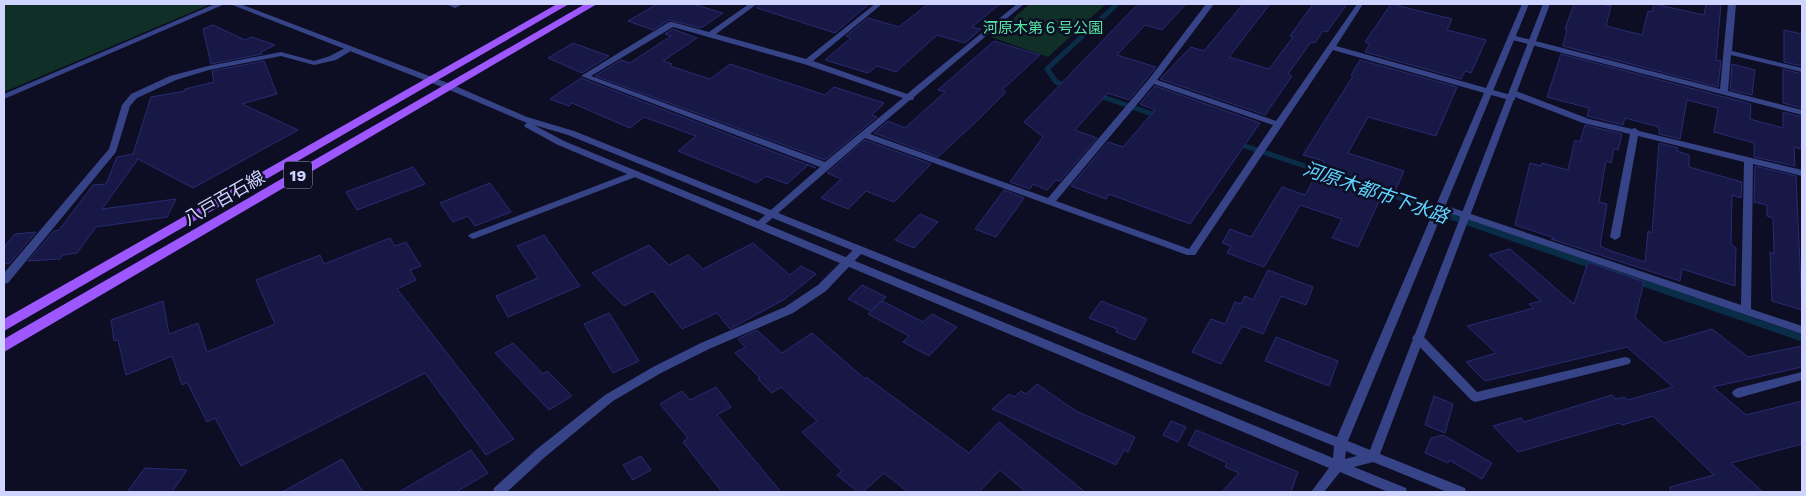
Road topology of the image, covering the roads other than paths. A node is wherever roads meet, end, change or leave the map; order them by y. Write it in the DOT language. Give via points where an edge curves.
graph roads {
  1 [pos="221,4"];
  2 [pos="234,4"];
  3 [pos="450,4"];
  4 [pos="459,4"];
  5 [pos="564,4"];
  6 [pos="592,4"];
  7 [pos="753,4"];
  8 [pos="878,4"];
  9 [pos="1021,4"];
  10 [pos="1210,4"];
  11 [pos="1360,4"];
  12 [pos="1526,4"];
  13 [pos="1547,4"];
  14 [pos="1732,4"];
  15 [pos="710,35"];
  16 [pos="1512,37"];
  17 [pos="1532,42"];
  18 [pos="1332,47"];
  19 [pos="350,49"];
  20 [pos="1728,52"];
  21 [pos="807,62"];
  22 [pos="1802,70"];
  23 [pos="431,79"];
  24 [pos="1152,81"];
  25 [pos="450,87"];
  26 [pos="1491,92"];
  27 [pos="1724,92"];
  28 [pos="1513,95"];
  29 [pos="4,97"];
  30 [pos="478,98"];
  31 [pos="910,98"];
  32 [pos="1802,114"];
  33 [pos="1278,124"];
  34 [pos="1635,131"];
  35 [pos="865,136"];
  36 [pos="1750,160"];
  37 [pos="826,166"];
  38 [pos="1802,173"];
  39 [pos="636,174"];
  40 [pos="1051,201"];
  41 [pos="1440,207"];
  42 [pos="771,214"];
  43 [pos="1465,214"];
  44 [pos="759,225"];
  45 [pos="473,236"];
  46 [pos="1616,237"];
  47 [pos="860,249"];
  48 [pos="847,262"];
  49 [pos="4,280"];
  50 [pos="1746,311"];
  51 [pos="4,326"];
  52 [pos="1802,330"];
  53 [pos="1418,338"];
  54 [pos="4,346"];
  55 [pos="1625,361"];
  56 [pos="1802,376"];
  57 [pos="1738,393"];
  58 [pos="1340,445"];
  59 [pos="1373,457"];
  60 [pos="1338,466"];
  61 [pos="499,492"];
  62 [pos="1317,492"];
  63 [pos="1400,492"];
  64 [pos="1460,492"];
  1 -- 29 [label="street"];
  2 -- 19 [label="street"];
  3 -- 4 [label="street"];
  5 -- 23 [label="main road, 八戸百石線 / 19"];
  6 -- 25 [label="main road, 八戸百石線 / 19"];
  7 -- 15 [label="street"];
  8 -- 21 [label="street"];
  9 -- 31 [label="street"];
  10 -- 24 [label="street"];
  11 -- 18 [label="street"];
  12 -- 16 [label="street"];
  13 -- 17 [label="street"];
  14 -- 20 [label="street"];
  15 -- 21 [label="street"];
  15 -- 37 [label="street" via="672,24 585,76"];
  16 -- 17 [label="street"];
  16 -- 26 [label="street"];
  17 -- 27 [label="street"];
  17 -- 28 [label="street"];
  18 -- 26 [label="street"];
  18 -- 33 [label="street"];
  19 -- 23 [label="street"];
  19 -- 49 [label="street" via="314,63 281,54 208,68 173,78 134,96 126,105 113,150"];
  20 -- 22 [label="street"];
  20 -- 27 [label="street"];
  21 -- 31 [label="street"];
  23 -- 25 [label="street"];
  23 -- 51 [label="main road, 八戸百石線 / 19"];
  24 -- 33 [label="street"];
  24 -- 40 [label="street"];
  25 -- 30 [label="street"];
  25 -- 54 [label="main road, 八戸百石線 / 19"];
  26 -- 28 [label="street"];
  26 -- 41 [label="street"];
  27 -- 32 [label="street"];
  28 -- 34 [label="street" via="1586,121"];
  28 -- 43 [label="street"];
  30 -- 39 [label="street" via="561,143"];
  30 -- 42 [label="street" via="524,119 571,133"];
  31 -- 35 [label="street"];
  33 -- 40 [label="street" via="1190,253"];
  34 -- 36 [label="street"];
  34 -- 46 [label="street"];
  35 -- 37 [label="street"];
  35 -- 40 [label="street"];
  36 -- 38 [label="street"];
  36 -- 50 [label="street"];
  37 -- 42 [label="street"];
  39 -- 44 [label="street"];
  39 -- 45 [label="street"];
  41 -- 43 [label="street"];
  41 -- 58 [label="street"];
  42 -- 44 [label="street"];
  42 -- 47 [label="street"];
  43 -- 50 [label="street"];
  43 -- 53 [label="street"];
  44 -- 48 [label="street"];
  47 -- 48 [label="street"];
  47 -- 58 [label="street"];
  48 -- 60 [label="street"];
  48 -- 61 [label="street" via="822,288 788,310 705,346 610,398"];
  50 -- 52 [label="street"];
  53 -- 55 [label="street" via="1475,397"];
  53 -- 59 [label="street"];
  56 -- 57 [label="street"];
  58 -- 59 [label="street"];
  58 -- 60 [label="street"];
  59 -- 60 [label="street"];
  59 -- 64 [label="street"];
  60 -- 62 [label="street"];
  60 -- 63 [label="street"];
}
